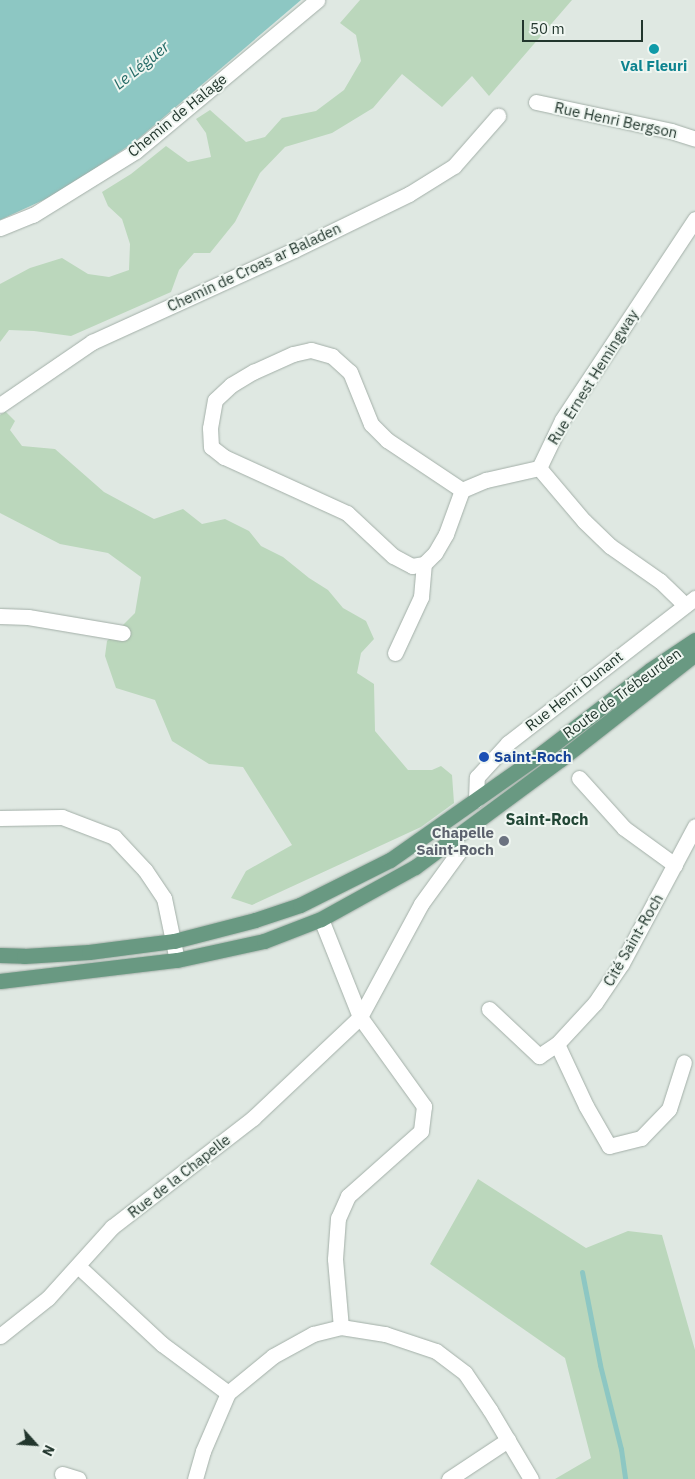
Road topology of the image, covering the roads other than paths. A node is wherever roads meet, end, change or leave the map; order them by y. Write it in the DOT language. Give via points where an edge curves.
graph roads {
  1 [pos="316,0"];
  2 [pos="536,102"];
  3 [pos="498,116"];
  4 [pos="695,139"];
  5 [pos="0,228"];
  6 [pos="692,228"];
  7 [pos="0,405"];
  8 [pos="539,468"];
  9 [pos="462,490"];
  10 [pos="424,564"];
  11 [pos="690,602"];
  12 [pos="0,616"];
  13 [pos="123,633"];
  14 [pos="695,640"];
  15 [pos="395,653"];
  16 [pos="695,654"];
  17 [pos="579,778"];
  18 [pos="476,800"];
  19 [pos="0,818"];
  20 [pos="695,826"];
  21 [pos="458,853"];
  22 [pos="675,864"];
  23 [pos="321,919"];
  24 [pos="174,942"];
  25 [pos="0,955"];
  26 [pos="177,960"];
  27 [pos="0,981"];
  28 [pos="489,1009"];
  29 [pos="360,1016"];
  30 [pos="557,1044"];
  31 [pos="684,1062"];
  32 [pos="78,1266"];
  33 [pos="341,1327"];
  34 [pos="0,1336"];
  35 [pos="228,1394"];
  36 [pos="508,1440"];
  37 [pos="62,1474"];
  38 [pos="78,1479"];
  39 [pos="195,1479"];
  40 [pos="449,1479"];
  41 [pos="531,1479"];
  1 -- 5 [label="street, Chemin de Halage" via="136,151 32,215"];
  2 -- 4 [label="street, Rue Henri Bergson"];
  3 -- 7 [label="street, Chemin de Croas ar Baladen" via="454,166 409,194 92,342"];
  6 -- 8 [label="street, Rue Ernest Hemingway" via="562,420"];
  8 -- 9 [label="street" via="486,480"];
  8 -- 11 [label="street" via="610,546"];
  9 -- 10 [label="street" via="446,534"];
  9 -- 10 [label="street" via="387,440 371,424 350,372 332,356 311,350 293,354 252,372 215,400 210,447 224,457 347,513 393,556 412,566"];
  10 -- 15 [label="street" via="421,597"];
  11 -- 18 [label="street, Rue Henri Dunant" via="508,743 477,777"];
  12 -- 13 [label="street" via="28,617"];
  14 -- 18 [label="main road, Route de Trébeurden"];
  16 -- 23 [label="main road, Route de Trébeurden" via="416,868"];
  17 -- 22 [label="street" via="624,828"];
  18 -- 24 [label="main road, Route de Trébeurden" via="390,860 300,904 256,920"];
  19 -- 24 [label="street" via="62,817 114,837 145,870 164,898"];
  20 -- 22 [label="street, Cité Saint-Roch"];
  21 -- 29 [label="street, Rue de la Chapelle" via="421,904"];
  22 -- 30 [label="street, Cité Saint-Roch" via="622,963 594,1003"];
  23 -- 26 [label="main road, Route de Trébeurden" via="264,941"];
  23 -- 29 [label="street"];
  24 -- 25 [label="main road, Route de Trébeurden" via="89,952"];
  24 -- 26 [label="street"];
  26 -- 27 [label="main road, Route de Trébeurden"];
  28 -- 30 [label="street, Cité Saint-Roch" via="539,1056"];
  29 -- 32 [label="street, Rue de la Chapelle" via="253,1118 112,1227"];
  29 -- 33 [label="street" via="424,1106 421,1132 348,1196 338,1218 335,1259"];
  30 -- 31 [label="street" via="586,1106 610,1146 641,1138 669,1109"];
  32 -- 34 [label="street, Rue de la Chapelle" via="48,1298"];
  32 -- 35 [label="street" via="162,1344"];
  33 -- 35 [label="street" via="312,1334 272,1356"];
  33 -- 36 [label="street" via="384,1334 436,1351 465,1373"];
  35 -- 39 [label="street" via="203,1451"];
  36 -- 40 [label="street"];
  36 -- 41 [label="street"];
  37 -- 38 [label="street"];
}
